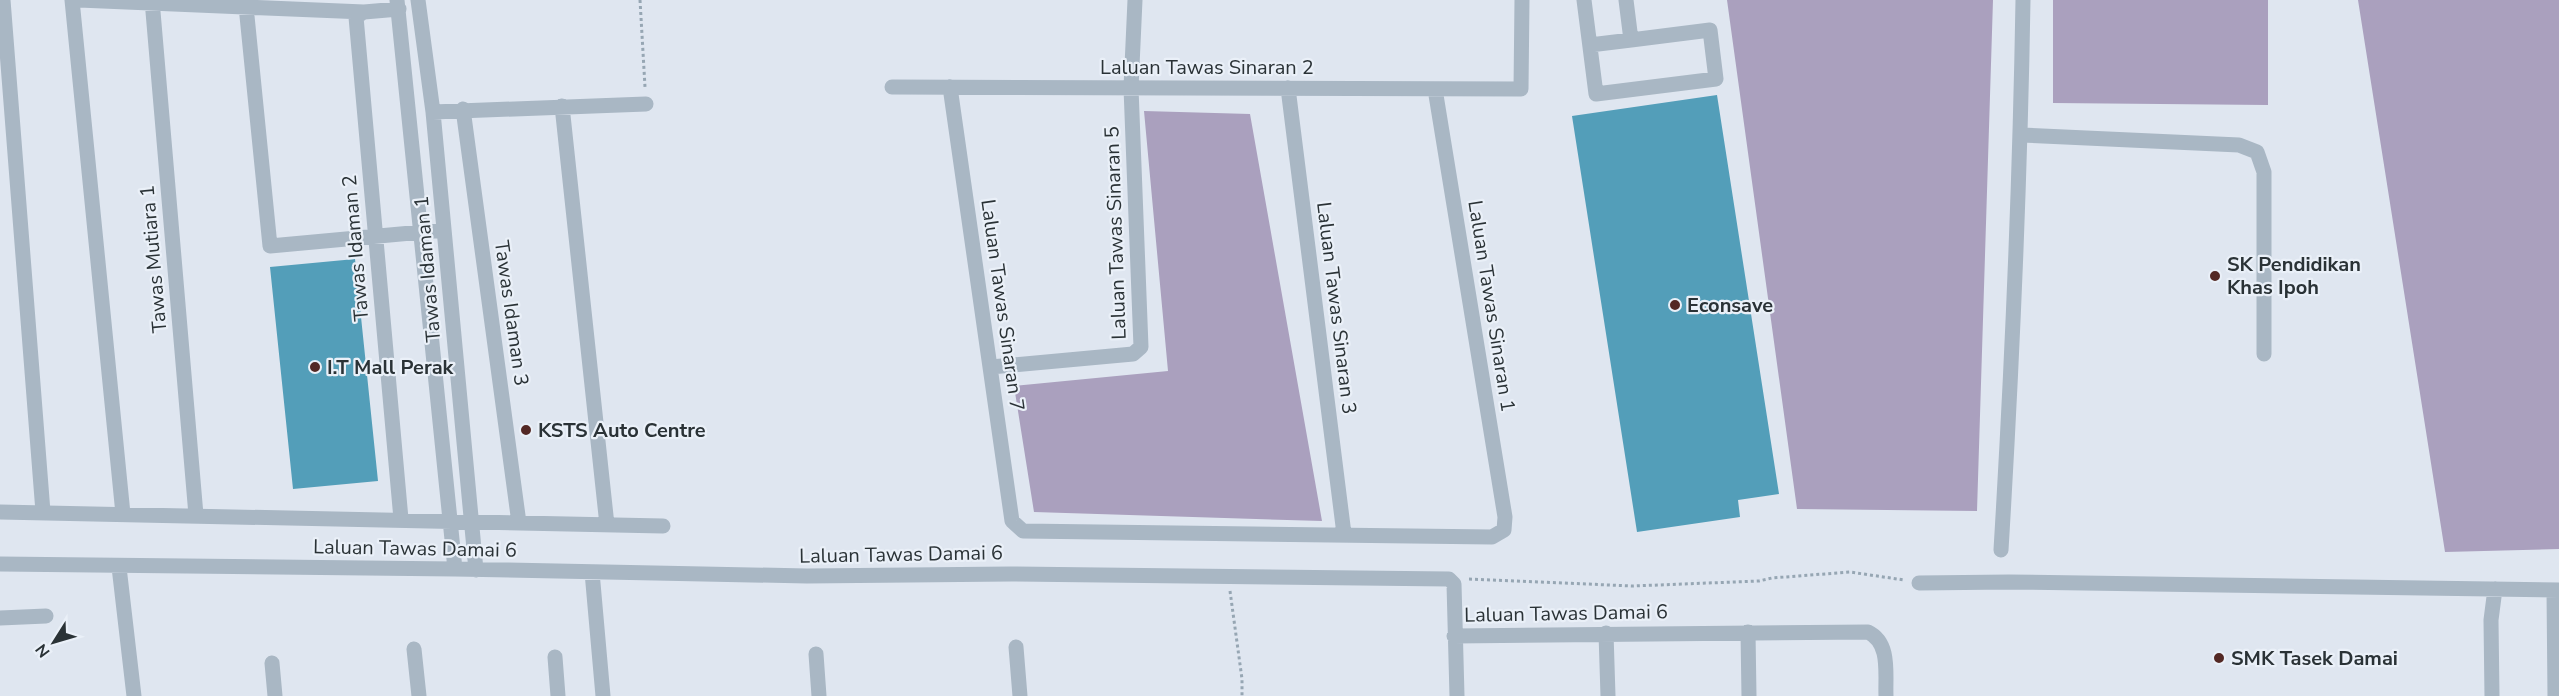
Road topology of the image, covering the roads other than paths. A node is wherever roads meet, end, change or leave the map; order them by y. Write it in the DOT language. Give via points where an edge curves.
graph roads {
  1 [pos="3,0"];
  2 [pos="72,0"];
  3 [pos="79,0"];
  4 [pos="418,0"];
  5 [pos="1135,0"];
  6 [pos="1522,0"];
  7 [pos="1584,0"];
  8 [pos="1626,0"];
  9 [pos="2023,0"];
  10 [pos="152,1"];
  11 [pos="398,4"];
  12 [pos="246,6"];
  13 [pos="364,12"];
  14 [pos="1631,40"];
  15 [pos="1590,45"];
  16 [pos="892,87"];
  17 [pos="950,87"];
  18 [pos="1131,88"];
  19 [pos="1288,88"];
  20 [pos="1435,88"];
  21 [pos="646,104"];
  22 [pos="562,106"];
  23 [pos="463,109"];
  24 [pos="433,112"];
  25 [pos="2021,135"];
  26 [pos="444,230"];
  27 [pos="421,231"];
  28 [pos="375,236"];
  29 [pos="2264,354"];
  30 [pos="991,367"];
  31 [pos="0,512"];
  32 [pos="43,512"];
  33 [pos="123,514"];
  34 [pos="196,515"];
  35 [pos="401,519"];
  36 [pos="451,520"];
  37 [pos="472,520"];
  38 [pos="519,523"];
  39 [pos="607,525"];
  40 [pos="663,526"];
  41 [pos="1344,534"];
  42 [pos="2001,550"];
  43 [pos="0,564"];
  44 [pos="119,567"];
  45 [pos="455,569"];
  46 [pos="476,570"];
  47 [pos="592,572"];
  48 [pos="1919,583"];
  49 [pos="2494,589"];
  50 [pos="2557,590"];
  51 [pos="46,616"];
  52 [pos="0,618"];
  53 [pos="1748,632"];
  54 [pos="1606,633"];
  55 [pos="1454,636"];
  56 [pos="1016,647"];
  57 [pos="414,649"];
  58 [pos="816,654"];
  59 [pos="555,657"];
  60 [pos="272,663"];
  61 [pos="134,696"];
  62 [pos="275,696"];
  63 [pos="419,696"];
  64 [pos="558,696"];
  65 [pos="603,696"];
  66 [pos="819,696"];
  67 [pos="1020,696"];
  68 [pos="1457,696"];
  69 [pos="1608,696"];
  70 [pos="1749,696"];
  71 [pos="1886,696"];
  72 [pos="2492,696"];
  73 [pos="2555,696"];
  1 -- 32 [label="street"];
  2 -- 33 [label="street"];
  3 -- 10 [label="street"];
  4 -- 24 [label="street, Tawas Idaman 1"];
  5 -- 18 [label="street, Laluan Tawas Sinaran 5"];
  6 -- 20 [label="street, Laluan Tawas Sinaran 2" via="1521,89"];
  7 -- 15 [label="street"];
  8 -- 14 [label="street"];
  9 -- 25 [label="street"];
  10 -- 12 [label="street"];
  10 -- 34 [label="street, Tawas Mutiara 1"];
  11 -- 13 [label="street"];
  11 -- 27 [label="street, Tawas Idaman 1"];
  12 -- 13 [label="street"];
  12 -- 28 [label="street" via="270,246"];
  13 -- 28 [label="street, Tawas Idaman 2" via="356,17"];
  14 -- 15 [label="street"];
  14 -- 15 [label="street" via="1710,30 1716,80 1596,94"];
  16 -- 17 [label="street, Laluan Tawas Sinaran 2"];
  17 -- 18 [label="street, Laluan Tawas Sinaran 2"];
  17 -- 30 [label="street, Laluan Tawas Sinaran 7"];
  18 -- 19 [label="street, Laluan Tawas Sinaran 2"];
  18 -- 30 [label="street, Laluan Tawas Sinaran 5" via="1141,347 1133,354"];
  19 -- 20 [label="street, Laluan Tawas Sinaran 2"];
  19 -- 41 [label="street, Laluan Tawas Sinaran 3"];
  20 -- 41 [label="street, Laluan Tawas Sinaran 1" via="1504,530 1492,537"];
  21 -- 22 [label="street"];
  22 -- 23 [label="street"];
  22 -- 39 [label="street"];
  23 -- 24 [label="street"];
  23 -- 38 [label="street, Tawas Idaman 3"];
  24 -- 26 [label="street, Tawas Idaman 1"];
  25 -- 29 [label="street" via="2239,145 2257,152 2264,172"];
  25 -- 42 [label="street"];
  26 -- 27 [label="street"];
  26 -- 37 [label="street, Tawas Idaman 1"];
  27 -- 28 [label="street"];
  27 -- 36 [label="street, Tawas Idaman 1"];
  28 -- 35 [label="street, Tawas Idaman 2"];
  30 -- 41 [label="street, Laluan Tawas Sinaran 7" via="1012,521 1023,531"];
  31 -- 32 [label="street, Laluan Tawas Damai 6"];
  32 -- 33 [label="street, Laluan Tawas Damai 6"];
  33 -- 34 [label="street, Laluan Tawas Damai 6"];
  34 -- 35 [label="street, Laluan Tawas Damai 6"];
  35 -- 36 [label="street, Laluan Tawas Damai 6"];
  36 -- 37 [label="street, Laluan Tawas Damai 6"];
  36 -- 45 [label="street, Tawas Idaman 1"];
  37 -- 38 [label="street, Laluan Tawas Damai 6"];
  37 -- 46 [label="street, Tawas Idaman 1"];
  38 -- 39 [label="street, Laluan Tawas Damai 6"];
  39 -- 40 [label="street, Laluan Tawas Damai 6"];
  43 -- 44 [label="street, Laluan Tawas Damai 6"];
  44 -- 45 [label="street, Laluan Tawas Damai 6"];
  44 -- 61 [label="street"];
  45 -- 46 [label="street, Laluan Tawas Damai 6"];
  46 -- 47 [label="street, Laluan Tawas Damai 6"];
  47 -- 55 [label="street, Laluan Tawas Damai 6" via="1449,579 1454,584"];
  47 -- 65 [label="street"];
  48 -- 49 [label="street"];
  49 -- 50 [label="street"];
  49 -- 72 [label="street"];
  50 -- 73 [label="street"];
  51 -- 52 [label="street"];
  53 -- 54 [label="street, Laluan Tawas Damai 6"];
  53 -- 70 [label="street"];
  53 -- 71 [label="street, Laluan Tawas Damai 6" via="1868,632 1876,636 1884,650"];
  54 -- 55 [label="street, Laluan Tawas Damai 6"];
  54 -- 69 [label="street"];
  55 -- 68 [label="street"];
  56 -- 67 [label="street"];
  57 -- 63 [label="street"];
  58 -- 66 [label="street"];
  59 -- 64 [label="street"];
  60 -- 62 [label="street"];
}
